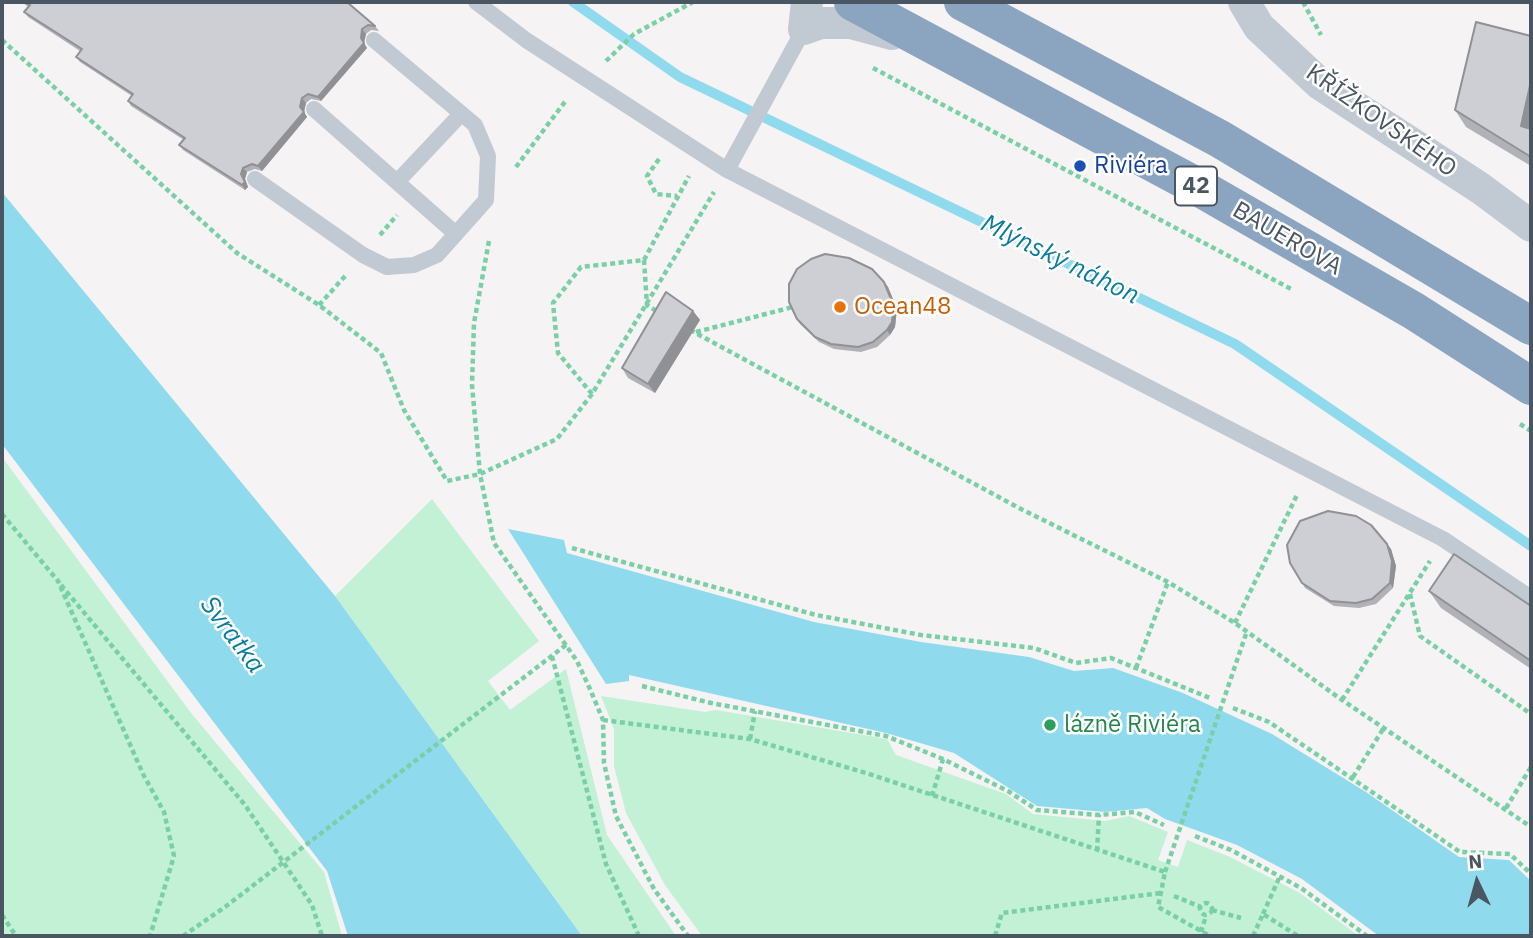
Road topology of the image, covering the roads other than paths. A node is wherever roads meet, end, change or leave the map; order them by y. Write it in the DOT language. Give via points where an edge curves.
graph roads {
  1 [pos="476,2"];
  2 [pos="853,2"];
  3 [pos="963,2"];
  4 [pos="1244,2"];
  5 [pos="806,15"];
  6 [pos="374,40"];
  7 [pos="941,48"];
  8 [pos="314,109"];
  9 [pos="461,114"];
  10 [pos="727,170"];
  11 [pos="255,179"];
  12 [pos="397,182"];
  13 [pos="1531,226"];
  14 [pos="456,234"];
  15 [pos="1531,326"];
  16 [pos="1531,386"];
  17 [pos="1531,598"];
  1 -- 10 [label="lane" via="526,40"];
  2 -- 7 [label="highway, BAUEROVA / 42"];
  3 -- 15 [label="highway, 42" via="1220,139"];
  4 -- 13 [label="street, KŘÍŽKOVSKÉHO" via="1259,27 1320,83"];
  5 -- 7 [label="street" via="821,23 851,23"];
  5 -- 10 [label="lane"];
  6 -- 9 [label="lane"];
  7 -- 16 [label="highway, BAUEROVA / 42" via="1200,188 1413,311"];
  8 -- 12 [label="lane"];
  9 -- 12 [label="lane"];
  9 -- 14 [label="lane" via="475,125 488,156 485,200"];
  10 -- 17 [label="lane" via="1443,539"];
  11 -- 14 [label="lane" via="387,267 414,265 437,255"];
  12 -- 14 [label="lane"];
}
